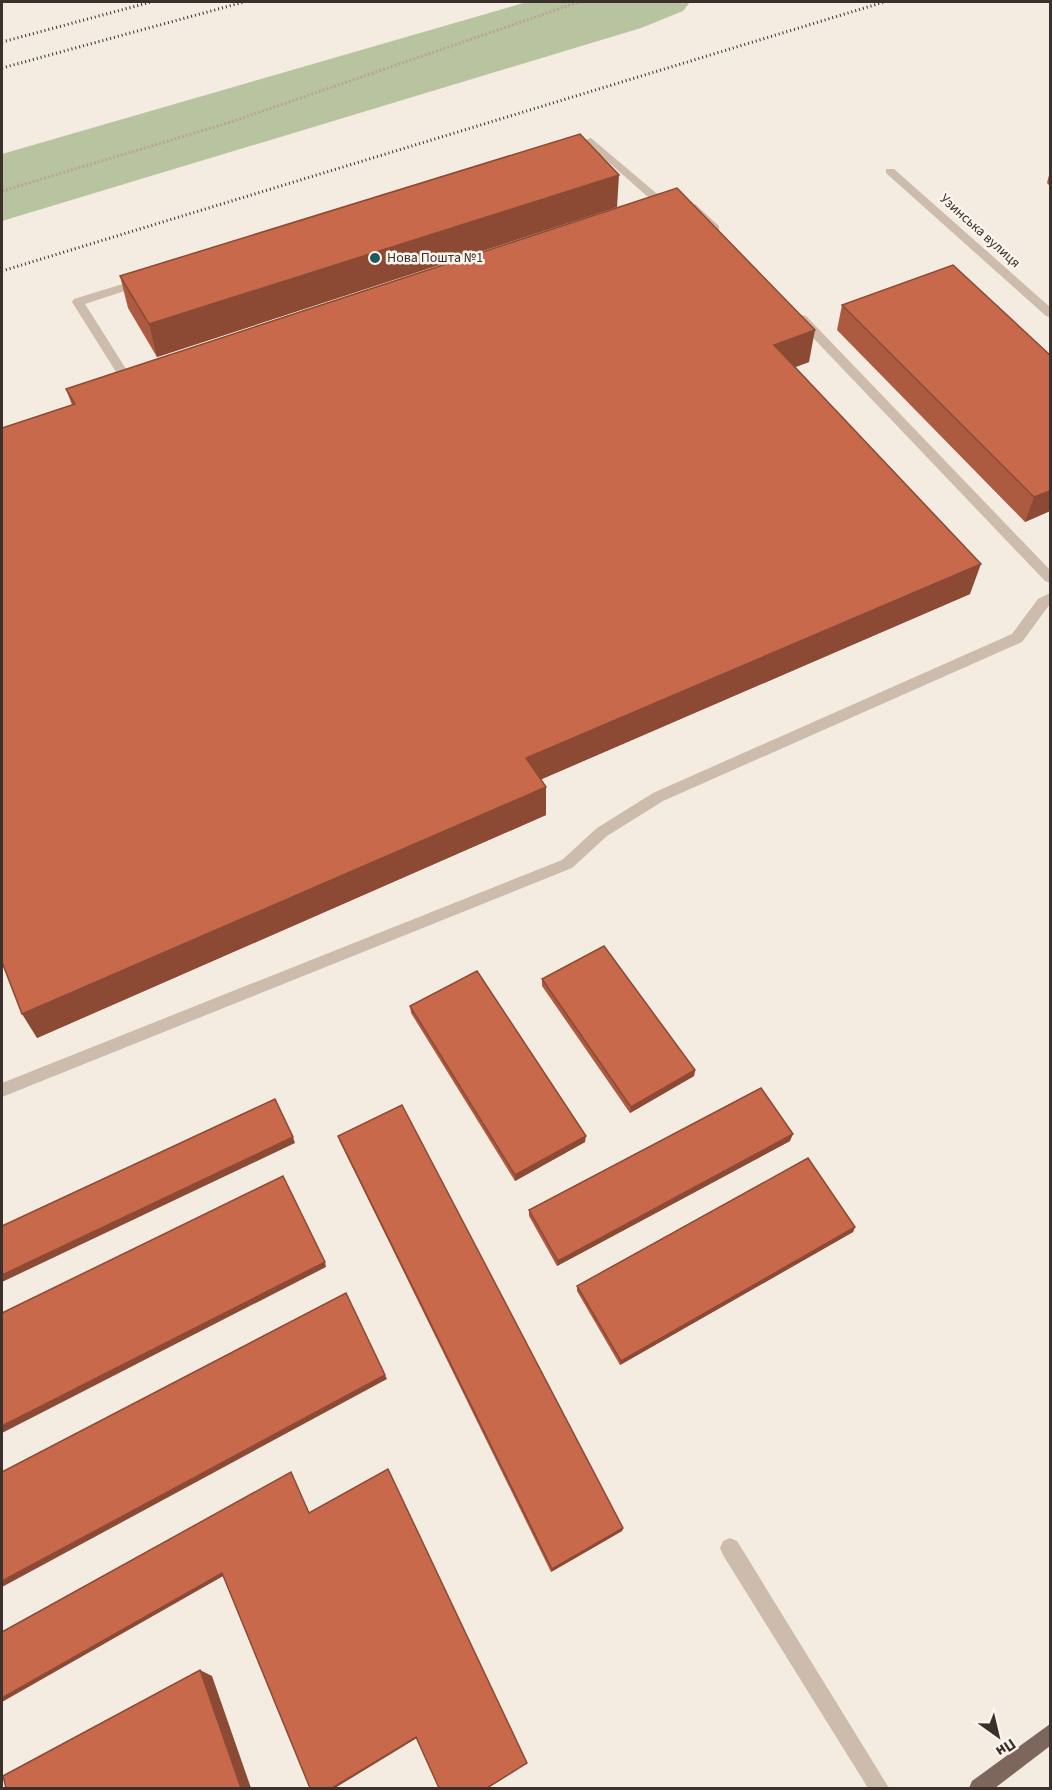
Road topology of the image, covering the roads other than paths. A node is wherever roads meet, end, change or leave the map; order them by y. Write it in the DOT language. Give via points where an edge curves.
graph roads {
  1 [pos="557,152"];
  2 [pos="890,171"];
  3 [pos="695,207"];
  4 [pos="662,218"];
  5 [pos="720,233"];
  6 [pos="158,277"];
  7 [pos="794,311"];
  8 [pos="1050,313"];
  9 [pos="135,392"];
  10 [pos="1050,578"];
  11 [pos="1050,598"];
  12 [pos="2,1090"];
  13 [pos="730,1548"];
  14 [pos="1050,1734"];
  15 [pos="879,1788"];
  16 [pos="979,1788"];
  1 -- 3 [label="street" via="591,141 652,195"];
  2 -- 8 [label="street, Узинська вулиця"];
  3 -- 4 [label="street"];
  3 -- 5 [label="street"];
  6 -- 9 [label="street" via="78,302"];
  7 -- 10 [label="street"];
  11 -- 12 [label="street" via="1017,638 658,798 602,832 567,864"];
  13 -- 15 [label="street"];
  14 -- 16 [label="main road"];
}
